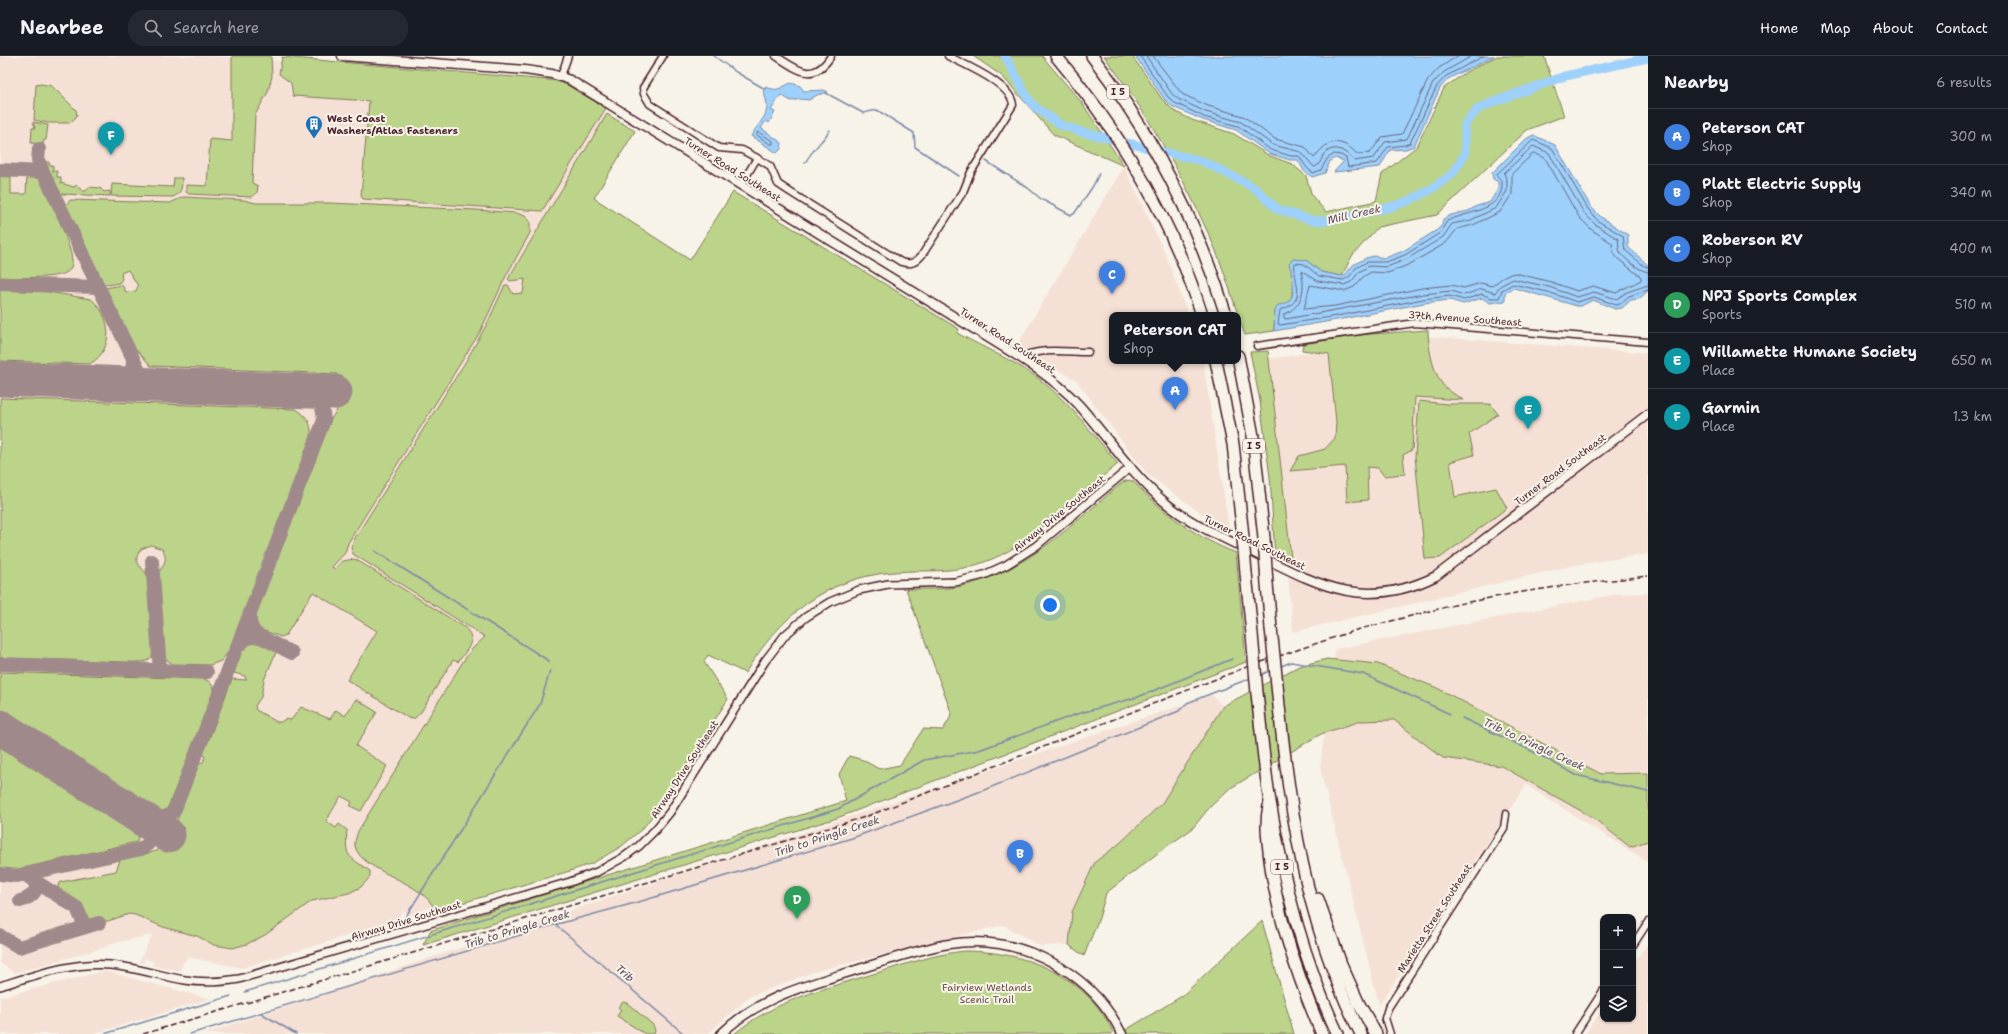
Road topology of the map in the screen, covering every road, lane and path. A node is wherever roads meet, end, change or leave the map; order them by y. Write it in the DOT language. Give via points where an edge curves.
graph roads {
  1 [pos="342,56"];
  2 [pos="568,56"];
  3 [pos="663,56"];
  4 [pos="776,56"];
  5 [pos="831,56"];
  6 [pos="948,56"];
  7 [pos="1056,56"];
  8 [pos="1092,56"];
  9 [pos="561,76"];
  10 [pos="757,158"];
  11 [pos="741,185"];
  12 [pos="1201,312"];
  13 [pos="1225,312"];
  14 [pos="1648,342"];
  15 [pos="1258,346"];
  16 [pos="1088,352"];
  17 [pos="1020,358"];
  18 [pos="1217,364"];
  19 [pos="1240,364"];
  20 [pos="1648,414"];
  21 [pos="1131,467"];
  22 [pos="1270,801"];
  23 [pos="1506,814"];
  24 [pos="1307,881"];
  25 [pos="1648,922"];
  26 [pos="1636,940"];
  27 [pos="0,986"];
  28 [pos="1600,996"];
  29 [pos="721,1034"];
  30 [pos="1122,1034"];
  31 [pos="1322,1034"];
  32 [pos="1338,1034"];
  33 [pos="1361,1034"];
  34 [pos="1376,1034"];
  35 [pos="1390,1034"];
  36 [pos="1575,1034"];
  1 -- 9 [label="main road, Turner Road Southeast" via="525,70"];
  2 -- 9 [label="street"];
  3 -- 10 [label="street" via="643,88 646,100 719,148 742,150"];
  4 -- 5 [label="street" via="800,71 811,73 821,68"];
  6 -- 10 [label="street" via="1000,85 1011,95 1013,105 971,172 963,192 917,262 900,262 790,192 778,184 770,166"];
  7 -- 12 [label="highway, I 5" via="1105,120 1131,161 1165,223"];
  8 -- 13 [label="highway, I 5" via="1143,129 1166,169 1200,240"];
  9 -- 11 [label="main road, Turner Road Southeast" via="599,96"];
  10 -- 11 [label="street"];
  11 -- 17 [label="main road, Turner Road Southeast"];
  14 -- 15 [label="street, 37th Avenue Southeast" via="1415,323"];
  16 -- 17 [label="street" via="1036,352"];
  17 -- 21 [label="main road, Turner Road Southeast" via="1064,390"];
  18 -- 22 [label="highway, I 5, bridge" via="1233,444"];
  19 -- 24 [label="highway, I 5, bridge" via="1253,436 1288,780"];
  20 -- 21 [label="main road, Turner Road Southeast" via="1444,570 1416,585 1384,592 1354,593 1330,588 1214,535 1189,521 1167,504"];
  21 -- 27 [label="street, Airway Drive Southeast" via="1036,546 1006,565 984,575 955,582 888,584 859,590 830,602 806,617 785,635 769,655 663,821 631,853 597,872 239,979 219,982 196,981 119,966 87,964 46,972"];
  22 -- 31 [label="highway, I 5" via="1265,822 1275,889 1293,961"];
  22 -- 32 [label="highway, I 5" via="1282,865 1297,923 1320,992"];
  23 -- 35 [label="street, Marietta Street Southeast" via="1504,828 1388,1008 1386,1018"];
  24 -- 33 [label="highway, I 5" via="1331,966"];
  24 -- 34 [label="highway" via="1319,900 1350,984"];
  25 -- 26 [label="street"];
  28 -- 36 [label="street"];
  29 -- 30 [label="main road" via="753,1008 793,989 935,946 972,942 1017,948 1064,969 1095,994"];
}
